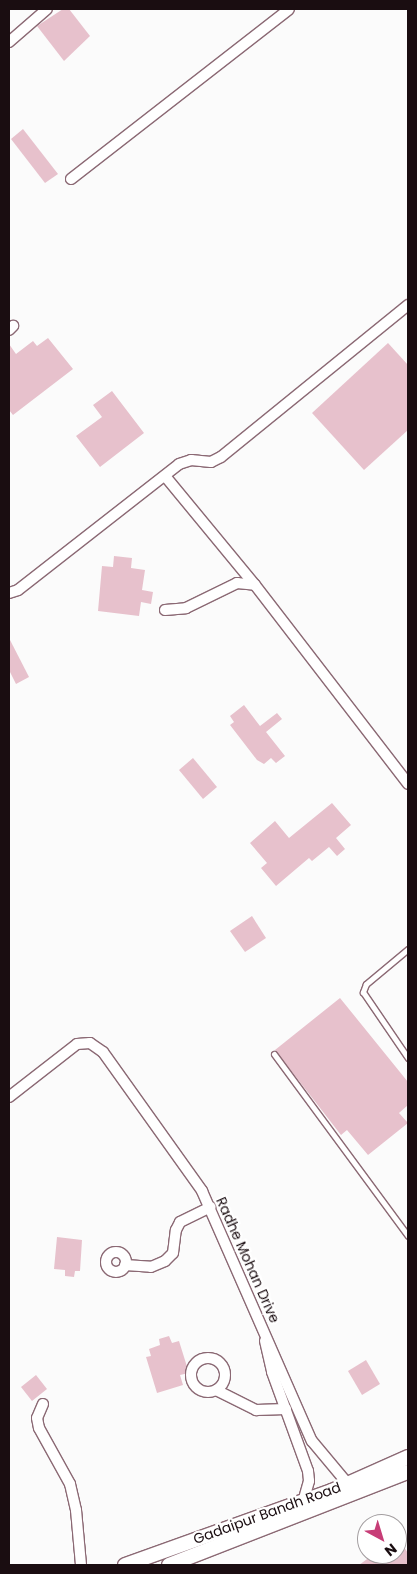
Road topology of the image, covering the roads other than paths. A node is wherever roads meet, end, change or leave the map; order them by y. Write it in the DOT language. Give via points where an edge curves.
graph roads {
  1 [pos="48,9"];
  2 [pos="289,9"];
  3 [pos="9,42"];
  4 [pos="71,179"];
  5 [pos="408,305"];
  6 [pos="164,476"];
  7 [pos="255,585"];
  8 [pos="9,593"];
  9 [pos="165,610"];
  10 [pos="408,784"];
  11 [pos="408,949"];
  12 [pos="274,1054"];
  13 [pos="408,1058"];
  14 [pos="9,1097"];
  15 [pos="211,1207"];
  16 [pos="408,1236"];
  17 [pos="125,1265"];
  18 [pos="264,1330"];
  19 [pos="216,1390"];
  20 [pos="43,1404"];
  21 [pos="286,1409"];
  22 [pos="408,1457"];
  23 [pos="408,1472"];
  24 [pos="348,1484"];
  25 [pos="304,1499"];
  26 [pos="81,1565"];
  27 [pos="125,1565"];
  28 [pos="169,1565"];
  1 -- 3 [label="street"];
  2 -- 4 [label="street"];
  5 -- 6 [label="street" via="221,457 211,462 183,462"];
  6 -- 7 [label="street"];
  6 -- 8 [label="street" via="18,590"];
  7 -- 9 [label="street" via="237,583 186,608"];
  7 -- 10 [label="street"];
  11 -- 13 [label="lane" via="366,984 363,992"];
  12 -- 16 [label="lane"];
  14 -- 15 [label="street, Radhe Mohan Drive" via="77,1044 84,1042 96,1046"];
  15 -- 17 [label="street" via="180,1222 176,1230 175,1250 165,1261 151,1267"];
  15 -- 18 [label="street, Radhe Mohan Drive"];
  18 -- 21 [label="street" via="267,1357"];
  18 -- 24 [label="street, Radhe Mohan Drive" via="312,1441"];
  19 -- 21 [label="street" via="256,1410"];
  20 -- 26 [label="street" via="37,1418 38,1428 70,1484"];
  21 -- 25 [label="street" via="308,1471"];
  22 -- 24 [label="street, Gadaipur Bandh Road"];
  23 -- 28 [label="street"];
  24 -- 25 [label="street, Gadaipur Bandh Road"];
  25 -- 27 [label="street, Gadaipur Bandh Road"];
}
